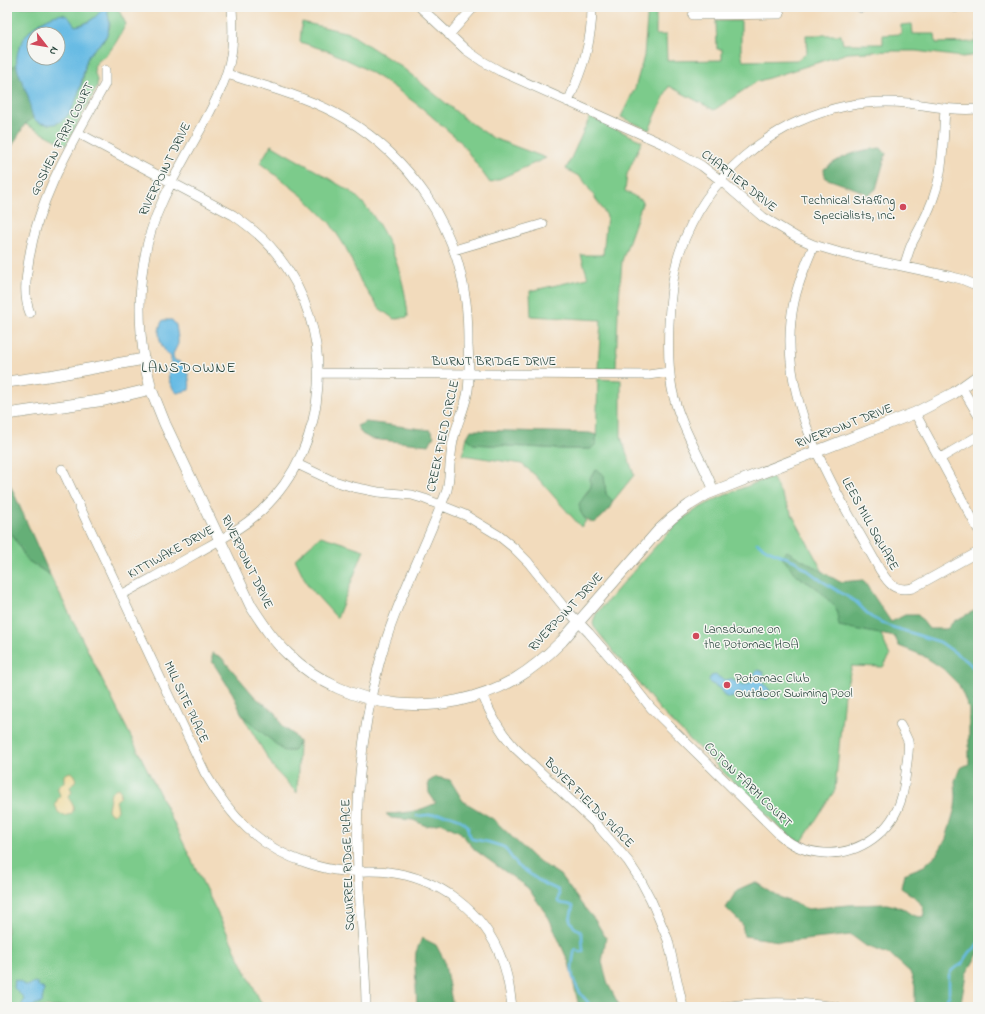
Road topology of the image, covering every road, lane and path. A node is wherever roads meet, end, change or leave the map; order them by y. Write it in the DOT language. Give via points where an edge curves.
graph roads {
  1 [pos="232,7"];
  2 [pos="420,7"];
  3 [pos="474,7"];
  4 [pos="592,7"];
  5 [pos="729,10"];
  6 [pos="780,14"];
  7 [pos="693,15"];
  8 [pos="449,34"];
  9 [pos="105,70"];
  10 [pos="227,74"];
  11 [pos="568,102"];
  12 [pos="945,108"];
  13 [pos="978,108"];
  14 [pos="78,133"];
  15 [pos="720,180"];
  16 [pos="172,183"];
  17 [pos="543,224"];
  18 [pos="814,245"];
  19 [pos="454,250"];
  20 [pos="904,266"];
  21 [pos="978,286"];
  22 [pos="30,313"];
  23 [pos="144,359"];
  24 [pos="669,372"];
  25 [pos="319,373"];
  26 [pos="469,373"];
  27 [pos="978,376"];
  28 [pos="7,382"];
  29 [pos="962,388"];
  30 [pos="151,389"];
  31 [pos="915,413"];
  32 [pos="7,414"];
  33 [pos="978,415"];
  34 [pos="978,436"];
  35 [pos="817,451"];
  36 [pos="939,459"];
  37 [pos="297,464"];
  38 [pos="62,469"];
  39 [pos="714,491"];
  40 [pos="441,505"];
  41 [pos="978,529"];
  42 [pos="220,540"];
  43 [pos="978,552"];
  44 [pos="121,595"];
  45 [pos="578,622"];
  46 [pos="482,694"];
  47 [pos="371,699"];
  48 [pos="900,725"];
  49 [pos="358,871"];
  50 [pos="366,1007"];
  51 [pos="512,1007"];
  52 [pos="683,1007"];
  53 [pos="724,1007"];
  54 [pos="836,1007"];
  1 -- 10 [label="street, RIVERPOINT DRIVE" via="232,55"];
  2 -- 8 [label="street, CHARTIER DRIVE"];
  3 -- 8 [label="street"];
  4 -- 11 [label="street" via="587,54"];
  5 -- 6 [label="street"];
  5 -- 7 [label="street"];
  8 -- 11 [label="street, CHARTIER DRIVE" via="471,54 500,72"];
  9 -- 14 [label="street, GOSHEN FARM COURT" via="104,84"];
  10 -- 16 [label="street, RIVERPOINT DRIVE"];
  10 -- 19 [label="street, CREEK FIELD CIRCLE" via="306,100 339,115 381,144 412,176 435,208"];
  11 -- 15 [label="street, CHARTIER DRIVE" via="663,144 702,166"];
  12 -- 13 [label="street"];
  12 -- 15 [label="street" via="882,102 847,106 824,112 791,125 760,143"];
  12 -- 20 [label="street" via="939,177 928,213 912,242"];
  14 -- 16 [label="street, KITTIWAKE DRIVE"];
  14 -- 22 [label="street, GOSHEN FARM COURT" via="52,182 36,225 25,294"];
  15 -- 18 [label="street, CHARTIER DRIVE" via="763,217"];
  15 -- 24 [label="street" via="688,232 674,274 669,310"];
  16 -- 23 [label="street, RIVERPOINT DRIVE" via="153,225 143,266 139,307"];
  16 -- 25 [label="street, KITTIWAKE DRIVE" via="249,226 276,253 287,268 306,305 316,341"];
  17 -- 19 [label="street"];
  18 -- 20 [label="street, CHARTIER DRIVE"];
  18 -- 35 [label="street, LEES MILL SQUARE" via="799,282 790,325 790,347 795,391"];
  19 -- 26 [label="street, CREEK FIELD CIRCLE" via="466,296"];
  20 -- 21 [label="street, CHARTIER DRIVE" via="944,274"];
  23 -- 28 [label="street"];
  23 -- 30 [label="street, RIVERPOINT DRIVE"];
  24 -- 26 [label="street, BURNT BRIDGE DRIVE" via="648,375"];
  24 -- 39 [label="street" via="678,408"];
  25 -- 26 [label="street, BURNT BRIDGE DRIVE"];
  25 -- 37 [label="street, KITTIWAKE DRIVE" via="316,411"];
  26 -- 40 [label="street, CREEK FIELD CIRCLE" via="465,405 452,448 450,476"];
  27 -- 29 [label="street, RIVERPOINT DRIVE"];
  29 -- 31 [label="street, RIVERPOINT DRIVE"];
  29 -- 33 [label="street"];
  30 -- 32 [label="street" via="105,400"];
  30 -- 42 [label="street, RIVERPOINT DRIVE"];
  31 -- 35 [label="street, RIVERPOINT DRIVE"];
  31 -- 36 [label="street"];
  34 -- 36 [label="street"];
  35 -- 39 [label="street, RIVERPOINT DRIVE"];
  35 -- 43 [label="street, LEES MILL SQUARE" via="880,570 893,586 906,590 913,588"];
  36 -- 41 [label="street"];
  37 -- 40 [label="street, COTON FARM COURT" via="353,487 412,496"];
  37 -- 42 [label="street, KITTIWAKE DRIVE" via="261,511"];
  38 -- 44 [label="street, MILL SITE PLACE"];
  39 -- 45 [label="street, RIVERPOINT DRIVE" via="688,505 658,531"];
  40 -- 45 [label="street, COTON FARM COURT" via="482,524 514,548"];
  40 -- 47 [label="street, CREEK FIELD CIRCLE" via="385,641"];
  42 -- 44 [label="street, KITTIWAKE DRIVE"];
  42 -- 47 [label="street, RIVERPOINT DRIVE" via="251,606 274,640 294,659 322,679"];
  44 -- 49 [label="street, MILL SITE PLACE" via="206,773 227,808 254,835 288,855 323,868"];
  45 -- 46 [label="street, RIVERPOINT DRIVE" via="545,658 529,670"];
  45 -- 48 [label="street, COTON FARM COURT" via="651,708 780,835 792,844 807,850 830,853 852,849 870,841 890,821 899,804 904,782 908,742"];
  46 -- 47 [label="street, RIVERPOINT DRIVE" via="432,705 397,704"];
  46 -- 52 [label="street, BOYER FIELDS PLACE" via="493,720 510,743 599,827 628,861 641,881 652,900 668,940"];
  47 -- 49 [label="street, SQUIRREL RIDGE PLACE" via="360,764"];
  49 -- 50 [label="street, SQUIRREL RIDGE PLACE"];
  49 -- 51 [label="street, MILL SITE PLACE" via="405,874 421,879 442,889 466,906 487,930 496,945 507,976"];
  53 -- 54 [label="street" via="760,1003"];
}
